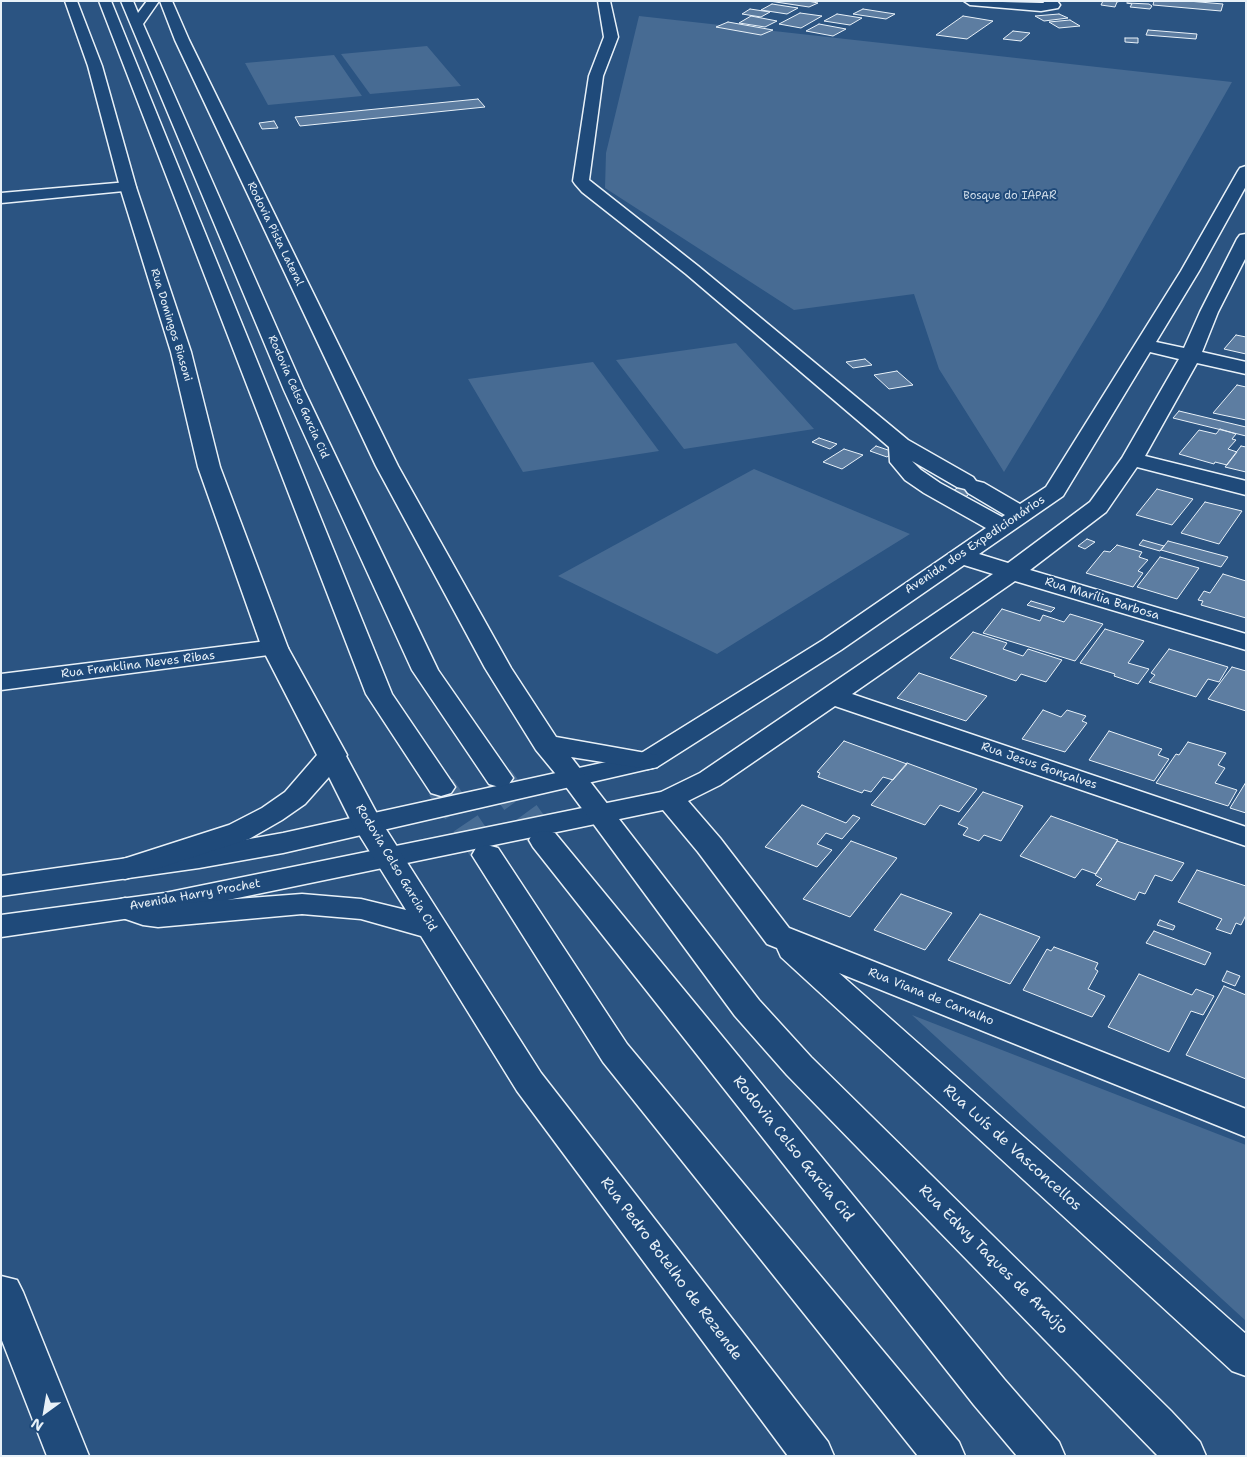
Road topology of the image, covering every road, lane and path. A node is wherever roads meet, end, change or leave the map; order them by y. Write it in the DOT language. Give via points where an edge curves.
graph roads {
  1 [pos="71,1"];
  2 [pos="105,1"];
  3 [pos="127,1"];
  4 [pos="153,1"];
  5 [pos="166,1"];
  6 [pos="604,1"];
  7 [pos="970,1"];
  8 [pos="1049,1"];
  9 [pos="137,24"];
  10 [pos="1246,171"];
  11 [pos="128,187"];
  12 [pos="1,198"];
  13 [pos="1246,239"];
  14 [pos="1145,345"];
  15 [pos="1191,355"];
  16 [pos="1246,368"];
  17 [pos="900,445"];
  18 [pos="1132,458"];
  19 [pos="1246,488"];
  20 [pos="1011,520"];
  21 [pos="959,556"];
  22 [pos="1012,572"];
  23 [pos="1246,642"];
  24 [pos="275,648"];
  25 [pos="1,682"];
  26 [pos="832,696"];
  27 [pos="546,744"];
  28 [pos="333,755"];
  29 [pos="647,761"];
  30 [pos="499,778"];
  31 [pos="574,778"];
  32 [pos="442,787"];
  33 [pos="670,799"];
  34 [pos="599,813"];
  35 [pos="367,823"];
  36 [pos="1246,837"];
  37 [pos="544,840"];
  38 [pos="487,855"];
  39 [pos="387,857"];
  40 [pos="125,869"];
  41 [pos="1,886"];
  42 [pos="125,908"];
  43 [pos="1,926"];
  44 [pos="432,928"];
  45 [pos="778,936"];
  46 [pos="529,1082"];
  47 [pos="1246,1124"];
  48 [pos="2,1293"];
  49 [pos="1246,1359"];
  50 [pos="68,1456"];
  51 [pos="813,1456"];
  52 [pos="944,1456"];
  53 [pos="1044,1456"];
  54 [pos="1185,1456"];
  1 -- 11 [label="main road, Rua Domingos Biasoni" via="95,66"];
  2 -- 32 [label="main road" via="379,694"];
  3 -- 9 [label="main road, Rodovia Celso Garcia Cid"];
  4 -- 9 [label="main road"];
  5 -- 27 [label="main road, Rodovia Pista Lateral" via="387,466 498,668"];
  6 -- 17 [label="main road" via="611,37 596,76 581,181"];
  7 -- 8 [label="main road" via="1041,7 1054,5"];
  9 -- 30 [label="main road, Rodovia Celso Garcia Cid" via="294,390 425,670"];
  10 -- 14 [label="main road, Avenida dos Expedicionários"];
  11 -- 12 [label="main road"];
  11 -- 24 [label="main road, Rua Domingos Biasoni" via="181,352 210,467"];
  13 -- 15 [label="main road"];
  14 -- 15 [label="main road"];
  14 -- 20 [label="main road, Avenida dos Expedicionários" via="1055,491"];
  15 -- 16 [label="main road"];
  15 -- 18 [label="main road"];
  17 -- 20 [label="main road" via="971,485"];
  17 -- 20 [label="main road" via="901,462 932,488"];
  18 -- 19 [label="main road"];
  18 -- 22 [label="main road" via="1098,507"];
  20 -- 21 [label="main road, Avenida dos Expedicionários"];
  21 -- 22 [label="main road, Rua Marília Barbosa"];
  21 -- 29 [label="main road, Avenida dos Expedicionários" via="832,645"];
  22 -- 23 [label="main road, Rua Marília Barbosa"];
  22 -- 26 [label="main road"];
  24 -- 25 [label="main road, Rua Franklina Neves Ribas"];
  24 -- 28 [label="main road, Rodovia Celso Garcia Cid"];
  26 -- 33 [label="main road" via="710,779"];
  26 -- 36 [label="main road, Rua Jesus Gonçalves"];
  27 -- 29 [label="main road"];
  27 -- 31 [label="main road"];
  28 -- 35 [label="main road, Rodovia Celso Garcia Cid"];
  28 -- 40 [label="main road" via="295,798 272,814 239,832"];
  29 -- 31 [label="main road, Avenida dos Expedicionários"];
  31 -- 34 [label="main road"];
  31 -- 35 [label="main road, Avenida dos Expedicionários"];
  33 -- 34 [label="main road"];
  33 -- 45 [label="main road"];
  34 -- 39 [label="main road, Avenida Harry Prochet"];
  34 -- 54 [label="main road, Rua Edwy Taques de Araújo" via="747,1008 799,1066"];
  35 -- 39 [label="main road, Rodovia Celso Garcia Cid"];
  35 -- 40 [label="main road" via="283,843"];
  37 -- 53 [label="main road, Rodovia Celso Garcia Cid"];
  38 -- 52 [label="main road" via="615,1053"];
  39 -- 42 [label="main road, Avenida Harry Prochet" via="165,903"];
  39 -- 44 [label="main road, Rodovia Celso Garcia Cid"];
  40 -- 41 [label="main road"];
  40 -- 42 [label="main road"];
  42 -- 43 [label="main road, Avenida Harry Prochet"];
  42 -- 44 [label="main road" via="158,916 310,905 361,909"];
  44 -- 46 [label="main road, Rodovia Celso Garcia Cid"];
  45 -- 47 [label="main road, Rua Viana de Carvalho"];
  45 -- 49 [label="main road, Rua Luís de Vasconcellos"];
  46 -- 51 [label="main road, Rua Pedro Botelho de Rezende"];
  48 -- 50 [label="main road"];
}
